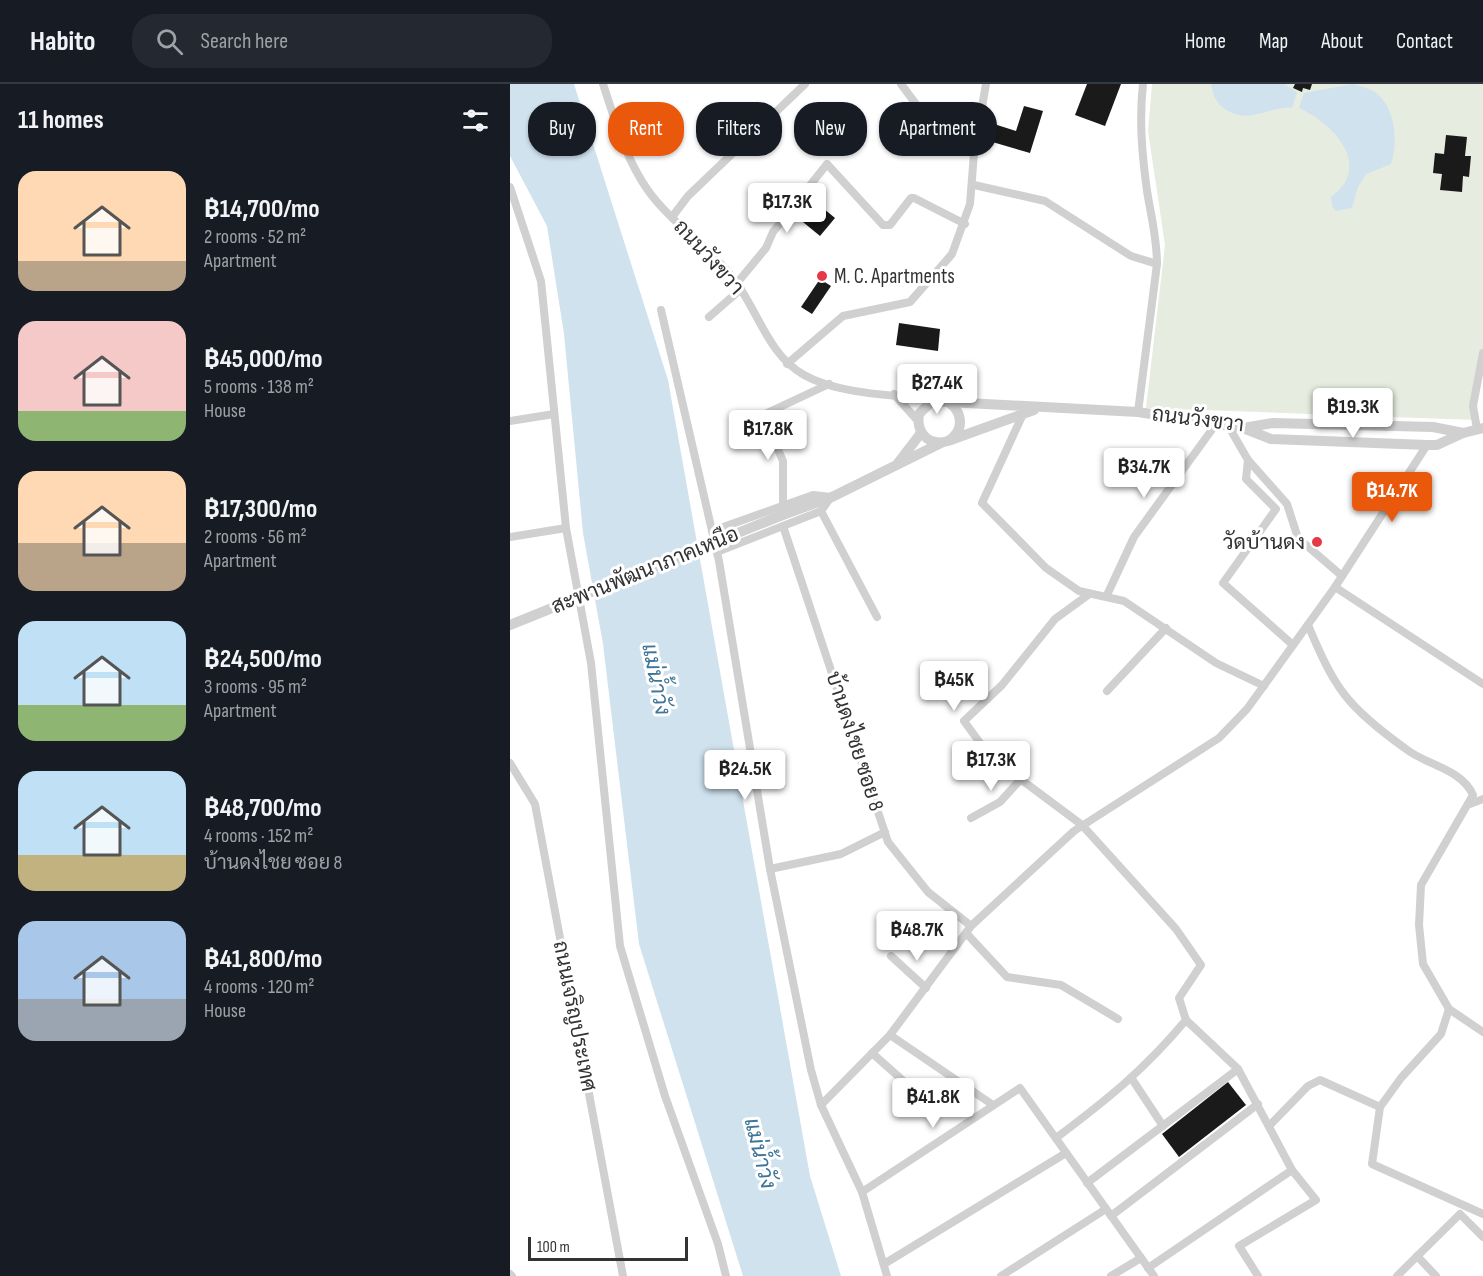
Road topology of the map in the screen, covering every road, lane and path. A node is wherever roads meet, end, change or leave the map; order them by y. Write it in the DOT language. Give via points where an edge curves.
graph roads {
  1 [pos="603,84"];
  2 [pos="805,84"];
  3 [pos="901,84"];
  4 [pos="986,84"];
  5 [pos="1143,84"];
  6 [pos="914,102"];
  7 [pos="983,102"];
  8 [pos="974,156"];
  9 [pos="974,185"];
  10 [pos="510,187"];
  11 [pos="672,217"];
  12 [pos="965,224"];
  13 [pos="1157,264"];
  14 [pos="739,286"];
  15 [pos="660,310"];
  16 [pos="710,317"];
  17 [pos="1483,352"];
  18 [pos="787,364"];
  19 [pos="829,384"];
  20 [pos="894,394"];
  21 [pos="943,401"];
  22 [pos="1039,409"];
  23 [pos="1138,412"];
  24 [pos="554,414"];
  25 [pos="1023,414"];
  26 [pos="510,421"];
  27 [pos="918,422"];
  28 [pos="1216,424"];
  29 [pos="1230,427"];
  30 [pos="1243,428"];
  31 [pos="1480,428"];
  32 [pos="921,433"];
  33 [pos="1463,433"];
  34 [pos="944,442"];
  35 [pos="1427,445"];
  36 [pos="1248,460"];
  37 [pos="896,466"];
  38 [pos="832,497"];
  39 [pos="783,505"];
  40 [pos="821,511"];
  41 [pos="782,521"];
  42 [pos="566,528"];
  43 [pos="712,531"];
  44 [pos="510,537"];
  45 [pos="717,552"];
  46 [pos="1342,576"];
  47 [pos="1335,587"];
  48 [pos="1088,595"];
  49 [pos="1107,595"];
  50 [pos="878,617"];
  51 [pos="510,625"];
  52 [pos="1308,625"];
  53 [pos="1166,628"];
  54 [pos="1293,645"];
  55 [pos="1483,684"];
  56 [pos="1264,686"];
  57 [pos="1107,691"];
  58 [pos="510,763"];
  59 [pos="1020,780"];
  60 [pos="1483,799"];
  61 [pos="1470,804"];
  62 [pos="971,818"];
  63 [pos="1082,825"];
  64 [pos="885,832"];
  65 [pos="770,869"];
  66 [pos="969,930"];
  67 [pos="891,956"];
  68 [pos="926,988"];
  69 [pos="1449,1010"];
  70 [pos="1118,1019"];
  71 [pos="1186,1020"];
  72 [pos="1483,1032"];
  73 [pos="890,1035"];
  74 [pos="872,1053"];
  75 [pos="1238,1069"];
  76 [pos="1132,1079"];
  77 [pos="965,1088"];
  78 [pos="1258,1104"];
  79 [pos="821,1105"];
  80 [pos="993,1105"];
  81 [pos="1380,1107"];
  82 [pos="1162,1126"];
  83 [pos="1269,1126"];
  84 [pos="1056,1138"];
  85 [pos="1066,1153"];
  86 [pos="1292,1170"];
  87 [pos="1087,1183"];
  88 [pos="862,1192"];
  89 [pos="1109,1213"];
  90 [pos="1483,1214"];
  91 [pos="1483,1237"];
  92 [pos="1417,1256"];
  93 [pos="1141,1258"];
  94 [pos="884,1264"];
  95 [pos="1151,1272"];
  96 [pos="623,1276"];
  97 [pos="726,1276"];
  98 [pos="887,1276"];
  99 [pos="1001,1276"];
  100 [pos="1111,1276"];
  101 [pos="1258,1276"];
  102 [pos="1397,1276"];
  103 [pos="1436,1276"];
  1 -- 11 [label="street, ถนนวังขวา" via="625,149 647,190"];
  2 -- 11 [label="street" via="688,196"];
  3 -- 6 [label="street"];
  4 -- 7 [label="street"];
  5 -- 13 [label="street" via="1139,119"];
  8 -- 9 [label="street"];
  9 -- 12 [label="street"];
  9 -- 13 [label="street" via="1045,201 1131,256"];
  10 -- 24 [label="street" via="541,281"];
  11 -- 14 [label="street, ถนนวังขวา"];
  12 -- 14 [label="street" via="911,198 890,225 884,225 827,164 773,232"];
  12 -- 18 [label="street" via="952,254 910,302 843,316"];
  13 -- 23 [label="street"];
  14 -- 16 [label="street"];
  14 -- 18 [label="street, ถนนวังขวา"];
  15 -- 43 [label="street"];
  17 -- 31 [label="street" via="1473,406"];
  18 -- 19 [label="street, ถนนวังขวา"];
  19 -- 20 [label="street, ถนนวังขวา"];
  19 -- 39 [label="street" via="763,415 783,461"];
  20 -- 21 [label="street, ถนนวังขวา"];
  20 -- 27 [label="street"];
  21 -- 22 [label="street, ถนนวังขวา"];
  21 -- 27 [label="street" via="924,407"];
  21 -- 34 [label="street" via="954,406 960,418 958,432"];
  22 -- 23 [label="street, ถนนวังขวา"];
  22 -- 25 [label="street, สะพานพัฒนาภาคเหนือ"];
  23 -- 28 [label="street, ถนนวังขวา"];
  24 -- 26 [label="street"];
  24 -- 42 [label="street"];
  25 -- 34 [label="street, สะพานพัฒนาภาคเหนือ"];
  25 -- 48 [label="street" via="982,503 1046,568"];
  27 -- 32 [label="street"];
  28 -- 29 [label="street, ถนนวังขวา"];
  28 -- 49 [label="street" via="1134,537"];
  29 -- 30 [label="street, ถนนวังขวา"];
  29 -- 36 [label="street"];
  30 -- 33 [label="street, ถนนวังขวา" via="1273,423 1433,427"];
  30 -- 35 [label="street" via="1272,439"];
  31 -- 33 [label="street, ถนนวังขวา"];
  32 -- 34 [label="street" via="926,439"];
  32 -- 37 [label="street"];
  33 -- 35 [label="street" via="1437,445"];
  34 -- 37 [label="street, สะพานพัฒนาภาคเหนือ"];
  35 -- 46 [label="street"];
  36 -- 46 [label="street" via="1287,504 1298,538"];
  36 -- 54 [label="street" via="1246,479 1276,508 1223,583"];
  37 -- 38 [label="street, สะพานพัฒนาภาคเหนือ"];
  38 -- 39 [label="street" via="813,495"];
  38 -- 40 [label="street"];
  38 -- 41 [label="street, สะพานพัฒนาภาคเหนือ"];
  39 -- 43 [label="street"];
  40 -- 41 [label="street"];
  40 -- 50 [label="street"];
  41 -- 45 [label="street"];
  41 -- 51 [label="street, สะพานพัฒนาภาคเหนือ, bridge"];
  41 -- 64 [label="street, บ้านดงไชย ซอย 8"];
  42 -- 44 [label="street"];
  42 -- 97 [label="street" via="591,663 620,946 665,1096"];
  43 -- 45 [label="street"];
  45 -- 65 [label="street"];
  46 -- 47 [label="street"];
  47 -- 52 [label="street"];
  47 -- 55 [label="street"];
  48 -- 49 [label="street"];
  48 -- 59 [label="street" via="1055,619 1002,685 964,721 980,743"];
  49 -- 53 [label="street" via="1124,601"];
  52 -- 54 [label="street"];
  52 -- 61 [label="street" via="1344,695 1408,752 1442,768 1469,787 1473,795"];
  53 -- 56 [label="street" via="1216,663"];
  53 -- 57 [label="street"];
  54 -- 56 [label="street"];
  56 -- 63 [label="street" via="1219,738"];
  58 -- 96 [label="street, ถนนเจริญประเทศ" via="535,804"];
  59 -- 62 [label="street" via="1000,802"];
  59 -- 63 [label="street"];
  60 -- 61 [label="street"];
  61 -- 69 [label="street" via="1421,885 1419,925 1423,964"];
  63 -- 66 [label="street"];
  63 -- 71 [label="street" via="1176,929 1201,965 1179,998"];
  64 -- 65 [label="street" via="841,854"];
  64 -- 66 [label="street, บ้านดงไชย ซอย 8" via="888,842 928,892"];
  65 -- 79 [label="street"];
  66 -- 68 [label="street"];
  66 -- 70 [label="street, บ้านดงไชย ซอย 8" via="1007,977 1061,985"];
  67 -- 68 [label="street"];
  68 -- 73 [label="street"];
  69 -- 72 [label="street"];
  69 -- 81 [label="street" via="1441,1034"];
  71 -- 75 [label="street"];
  71 -- 76 [label="street"];
  73 -- 74 [label="street"];
  73 -- 77 [label="street"];
  74 -- 77 [label="street" via="936,1110"];
  74 -- 79 [label="street"];
  75 -- 78 [label="street"];
  75 -- 82 [label="street"];
  76 -- 82 [label="street"];
  76 -- 84 [label="street"];
  77 -- 80 [label="street"];
  78 -- 83 [label="street"];
  78 -- 89 [label="street"];
  79 -- 88 [label="street"];
  80 -- 84 [label="street" via="1020,1088"];
  80 -- 88 [label="street"];
  81 -- 83 [label="street" via="1320,1080 1308,1086"];
  81 -- 90 [label="street" via="1372,1164"];
  82 -- 87 [label="street"];
  83 -- 86 [label="street"];
  84 -- 85 [label="street"];
  85 -- 87 [label="street"];
  85 -- 94 [label="street"];
  86 -- 95 [label="street"];
  86 -- 101 [label="street" via="1316,1200 1239,1246"];
  87 -- 89 [label="street"];
  88 -- 94 [label="street"];
  89 -- 93 [label="street"];
  89 -- 99 [label="street"];
  91 -- 92 [label="street" via="1460,1214"];
  92 -- 102 [label="street"];
  92 -- 103 [label="street"];
  93 -- 95 [label="street"];
  93 -- 100 [label="street"];
  94 -- 98 [label="street"];
}
